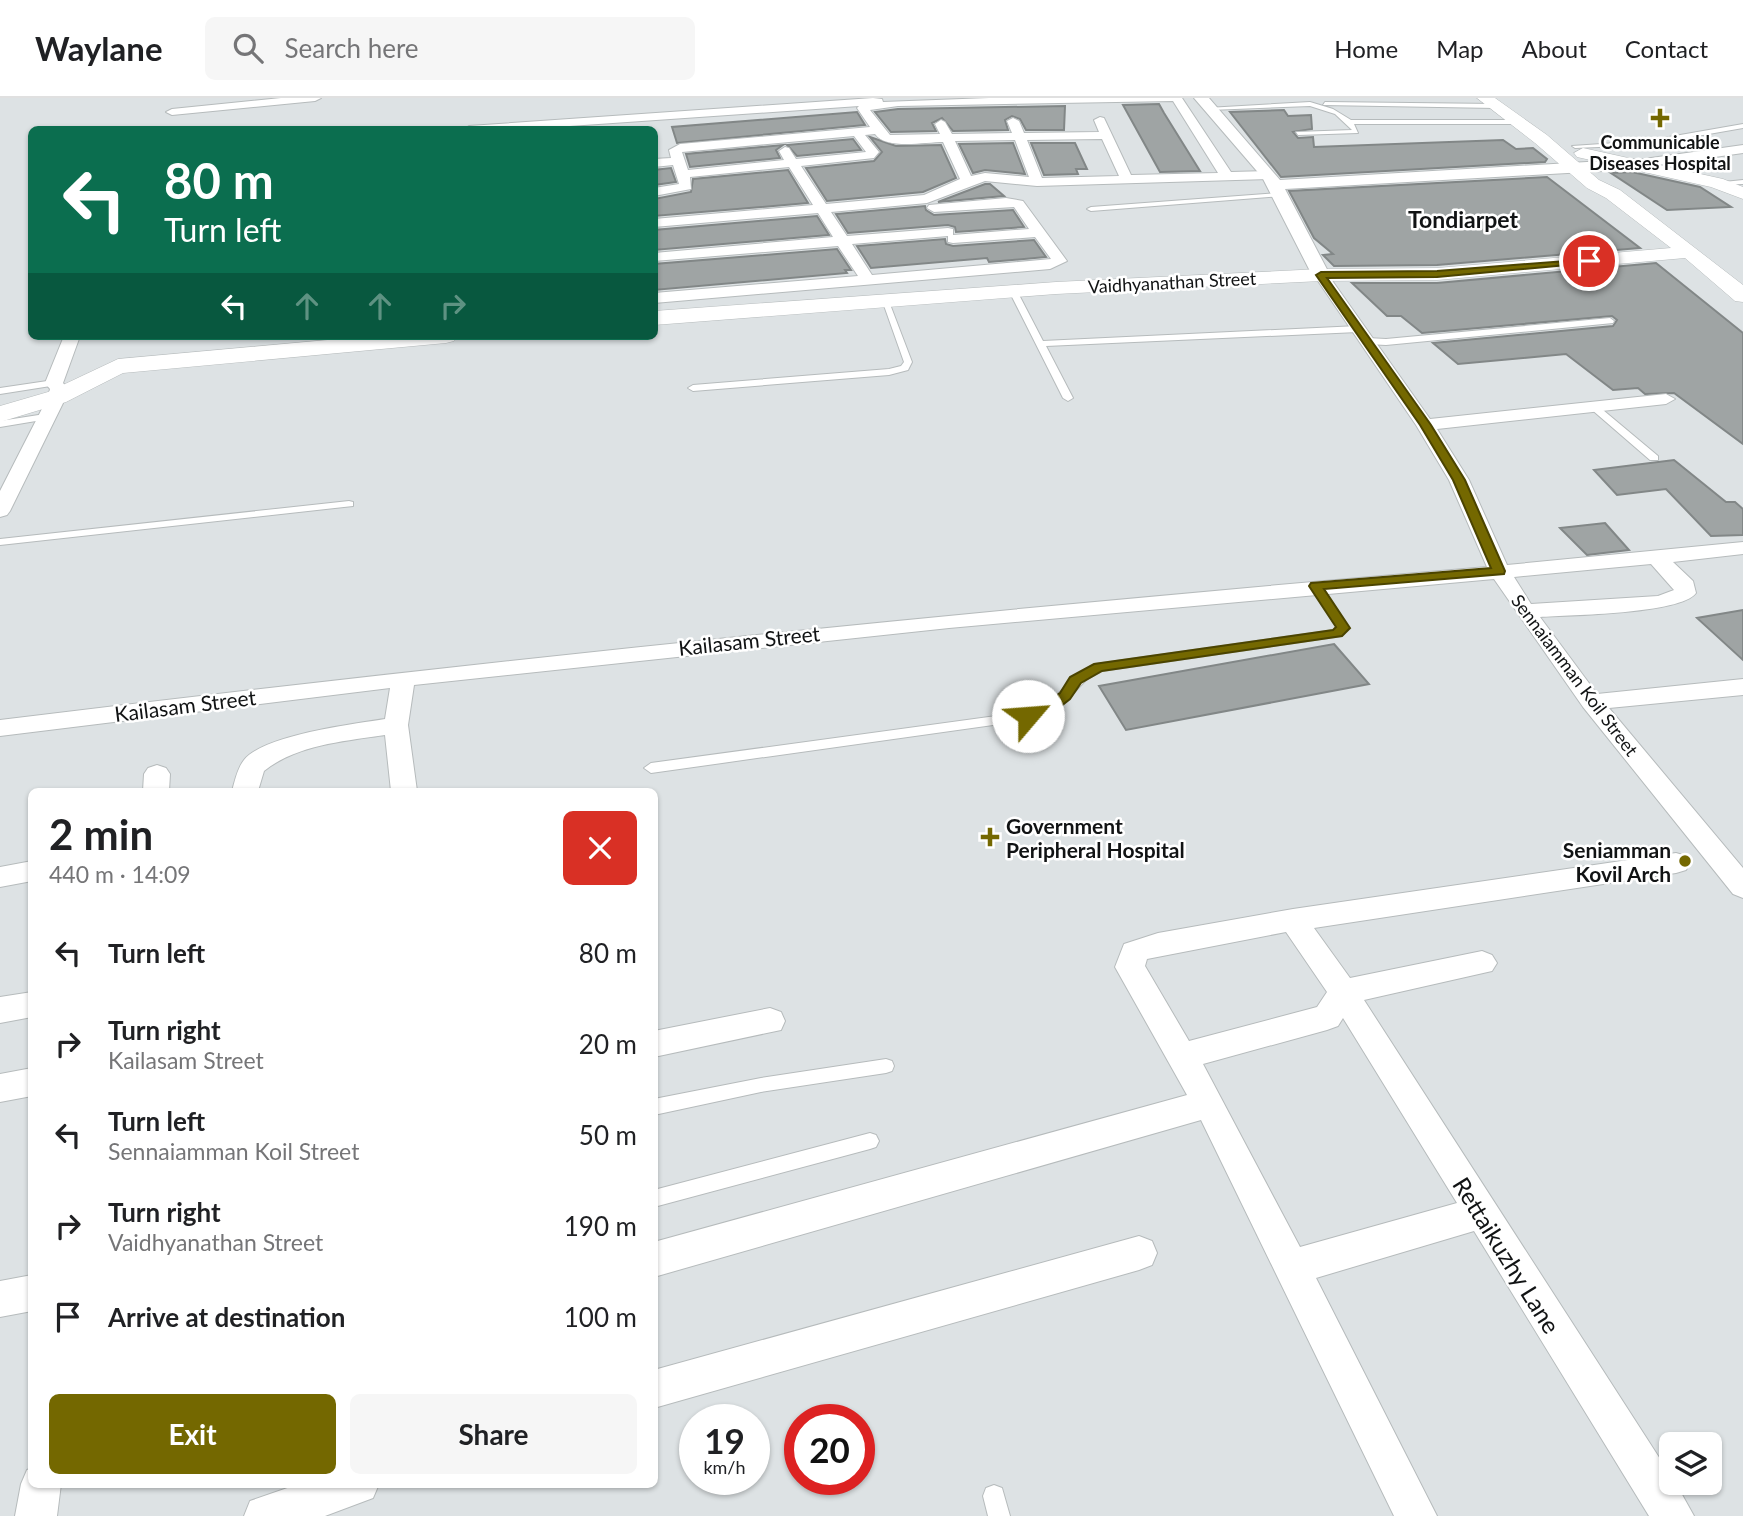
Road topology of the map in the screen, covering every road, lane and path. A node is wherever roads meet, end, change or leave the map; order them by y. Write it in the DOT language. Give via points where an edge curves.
graph roads {
  1 [pos="176,98"];
  2 [pos="315,98"];
  3 [pos="912,98"];
  4 [pos="1175,98"];
  5 [pos="1315,98"];
  6 [pos="1514,98"];
  7 [pos="1091,99"];
  8 [pos="1004,100"];
  9 [pos="934,102"];
  10 [pos="1490,102"];
  11 [pos="1205,103"];
  12 [pos="171,116"];
  13 [pos="1352,122"];
  14 [pos="1519,122"];
  15 [pos="510,126"];
  16 [pos="1743,126"];
  17 [pos="878,130"];
  18 [pos="857,132"];
  19 [pos="1298,133"];
  20 [pos="775,134"];
  21 [pos="1108,135"];
  22 [pos="1019,136"];
  23 [pos="946,137"];
  24 [pos="1743,149"];
  25 [pos="1578,156"];
  26 [pos="658,164"];
  27 [pos="793,164"];
  28 [pos="1637,164"];
  29 [pos="681,167"];
  30 [pos="1597,168"];
  31 [pos="1227,176"];
  32 [pos="1128,180"];
  33 [pos="967,181"];
  34 [pos="1037,181"];
  35 [pos="1743,181"];
  36 [pos="1717,183"];
  37 [pos="1274,185"];
  38 [pos="658,191"];
  39 [pos="1743,193"];
  40 [pos="1613,194"];
  41 [pos="926,203"];
  42 [pos="1091,209"];
  43 [pos="822,210"];
  44 [pos="658,223"];
  45 [pos="1039,232"];
  46 [pos="842,242"];
  47 [pos="954,252"];
  48 [pos="1690,252"];
  49 [pos="658,257"];
  50 [pos="1321,275"];
  51 [pos="867,279"];
  52 [pos="1013,291"];
  53 [pos="975,293"];
  54 [pos="1743,296"];
  55 [pos="658,298"];
  56 [pos="884,299"];
  57 [pos="658,318"];
  58 [pos="1610,321"];
  59 [pos="1363,335"];
  60 [pos="71,340"];
  61 [pos="400,340"];
  62 [pos="1042,344"];
  63 [pos="693,388"];
  64 [pos="0,391"];
  65 [pos="1068,398"];
  66 [pos="1666,399"];
  67 [pos="49,400"];
  68 [pos="0,404"];
  69 [pos="1594,407"];
  70 [pos="0,414"];
  71 [pos="0,424"];
  72 [pos="1425,425"];
  73 [pos="1654,458"];
  74 [pos="349,504"];
  75 [pos="0,511"];
  76 [pos="0,542"];
  77 [pos="1743,548"];
  78 [pos="1657,558"];
  79 [pos="1499,571"];
  80 [pos="1316,586"];
  81 [pos="1525,611"];
  82 [pos="403,679"];
  83 [pos="1743,687"];
  84 [pos="1591,702"];
  85 [pos="396,725"];
  86 [pos="0,728"];
  87 [pos="651,768"];
  88 [pos="246,788"];
  89 [pos="404,788"];
  90 [pos="1696,860"];
  91 [pos="28,872"];
  92 [pos="0,877"];
  93 [pos="1743,887"];
  94 [pos="1293,920"];
  95 [pos="1482,963"];
  96 [pos="1343,992"];
  97 [pos="28,1005"];
  98 [pos="0,1010"];
  99 [pos="770,1021"];
  100 [pos="658,1044"];
  101 [pos="1182,1056"];
  102 [pos="886,1066"];
  103 [pos="28,1083"];
  104 [pos="0,1088"];
  105 [pos="1209,1103"];
  106 [pos="658,1106"];
  107 [pos="870,1141"];
  108 [pos="658,1198"];
  109 [pos="1480,1213"];
  110 [pos="1139,1253"];
  111 [pos="658,1259"];
  112 [pos="1293,1267"];
  113 [pos="28,1294"];
  114 [pos="0,1299"];
  115 [pos="658,1388"];
  116 [pos="40,1488"];
  117 [pos="347,1488"];
  118 [pos="36,1516"];
  119 [pos="265,1516"];
  120 [pos="1416,1516"];
  121 [pos="1673,1516"];
  1 -- 12 [label="street"];
  2 -- 12 [label="street"];
  3 -- 15 [label="street"];
  4 -- 7 [label="street"];
  4 -- 31 [label="street"];
  5 -- 10 [label="lane" via="1329,105"];
  6 -- 25 [label="main road"];
  7 -- 8 [label="street"];
  7 -- 21 [label="street"];
  8 -- 9 [label="street"];
  8 -- 22 [label="street"];
  9 -- 17 [label="street" via="864,106"];
  9 -- 23 [label="street"];
  10 -- 14 [label="main road"];
  11 -- 13 [label="lane" via="1310,104"];
  11 -- 37 [label="street, Sennaiamman Koil Street"];
  13 -- 14 [label="lane"];
  13 -- 19 [label="lane" via="1354,133"];
  14 -- 25 [label="main road"];
  16 -- 25 [label="lane"];
  17 -- 18 [label="street"];
  17 -- 23 [label="street" via="888,139"];
  18 -- 20 [label="street"];
  18 -- 27 [label="street" via="873,152 870,155"];
  20 -- 27 [label="street"];
  20 -- 29 [label="street" via="680,148 675,150"];
  21 -- 22 [label="street"];
  21 -- 32 [label="street"];
  22 -- 23 [label="street"];
  22 -- 34 [label="street"];
  23 -- 33 [label="street"];
  24 -- 28 [label="street"];
  25 -- 28 [label="main road"];
  25 -- 30 [label="main road"];
  25 -- 37 [label="street"];
  25 -- 40 [label="main road" via="1593,184"];
  26 -- 29 [label="street"];
  27 -- 29 [label="street"];
  27 -- 43 [label="street"];
  28 -- 30 [label="street"];
  28 -- 36 [label="main road"];
  29 -- 38 [label="street" via="685,186"];
  30 -- 40 [label="main road" via="1611,181"];
  31 -- 32 [label="street"];
  31 -- 37 [label="street"];
  32 -- 34 [label="street"];
  33 -- 34 [label="street" via="994,177"];
  33 -- 41 [label="street"];
  35 -- 36 [label="lane"];
  36 -- 39 [label="main road"];
  37 -- 42 [label="lane"];
  37 -- 50 [label="street, Sennaiamman Koil Street"];
  40 -- 48 [label="main road"];
  41 -- 43 [label="street"];
  41 -- 45 [label="street" via="1013,202"];
  41 -- 47 [label="street"];
  43 -- 44 [label="street"];
  43 -- 46 [label="street"];
  45 -- 47 [label="street"];
  45 -- 47 [label="street" via="1060,261 1057,263"];
  46 -- 47 [label="street"];
  46 -- 49 [label="street"];
  46 -- 51 [label="street"];
  47 -- 51 [label="street"];
  47 -- 53 [label="street"];
  48 -- 50 [label="main road, Vaidhyanathan Street" via="1437,274"];
  48 -- 54 [label="main road"];
  50 -- 52 [label="main road, Vaidhyanathan Street"];
  50 -- 59 [label="street, Sennaiamman Koil Street"];
  51 -- 55 [label="street"];
  52 -- 53 [label="main road, Vaidhyanathan Street"];
  52 -- 62 [label="lane"];
  53 -- 56 [label="main road, Vaidhyanathan Street"];
  56 -- 57 [label="main road, Vaidhyanathan Street"];
  56 -- 63 [label="lane" via="908,362 905,368"];
  58 -- 59 [label="lane" via="1386,342"];
  59 -- 62 [label="lane"];
  59 -- 72 [label="street, Sennaiamman Koil Street"];
  60 -- 67 [label="street"];
  61 -- 67 [label="main road" via="144,362 103,372"];
  62 -- 65 [label="lane"];
  64 -- 67 [label="lane"];
  66 -- 69 [label="street"];
  67 -- 68 [label="main road"];
  67 -- 70 [label="main road"];
  67 -- 71 [label="lane"];
  67 -- 75 [label="street"];
  69 -- 72 [label="street"];
  69 -- 73 [label="lane"];
  72 -- 79 [label="street, Sennaiamman Koil Street" via="1459,480"];
  74 -- 76 [label="lane"];
  77 -- 78 [label="street, Kailasam Street"];
  78 -- 79 [label="street, Kailasam Street"];
  78 -- 81 [label="street" via="1685,586 1685,593 1661,602"];
  79 -- 80 [label="street, Kailasam Street"];
  79 -- 81 [label="street, Sennaiamman Koil Street"];
  80 -- 82 [label="street, Kailasam Street" via="767,638"];
  80 -- 87 [label="lane" via="1343,628 1338,633 1099,667 1076,680 1050,708 1028,716"];
  81 -- 84 [label="street, Sennaiamman Koil Street"];
  82 -- 85 [label="street"];
  82 -- 86 [label="street, Kailasam Street"];
  83 -- 84 [label="street"];
  84 -- 90 [label="street, Sennaiamman Koil Street"];
  85 -- 88 [label="street" via="276,751 255,765"];
  85 -- 89 [label="street"];
  90 -- 93 [label="street, Sennaiamman Koil Street"];
  90 -- 94 [label="street"];
  91 -- 92 [label="street"];
  94 -- 96 [label="street, Rettaikuzhy Lane"];
  94 -- 101 [label="street" via="1134,952 1130,967"];
  95 -- 96 [label="street"];
  96 -- 101 [label="street" via="1327,1017"];
  96 -- 109 [label="street, Rettaikuzhy Lane"];
  97 -- 98 [label="street"];
  99 -- 100 [label="street"];
  101 -- 105 [label="street"];
  102 -- 106 [label="lane" via="761,1084"];
  103 -- 104 [label="street"];
  105 -- 111 [label="street"];
  105 -- 112 [label="street"];
  107 -- 108 [label="lane"];
  109 -- 112 [label="street"];
  109 -- 121 [label="street, Rettaikuzhy Lane"];
  110 -- 115 [label="street"];
  112 -- 120 [label="street"];
  113 -- 114 [label="street"];
  116 -- 118 [label="street"];
  117 -- 119 [label="street"];
}
